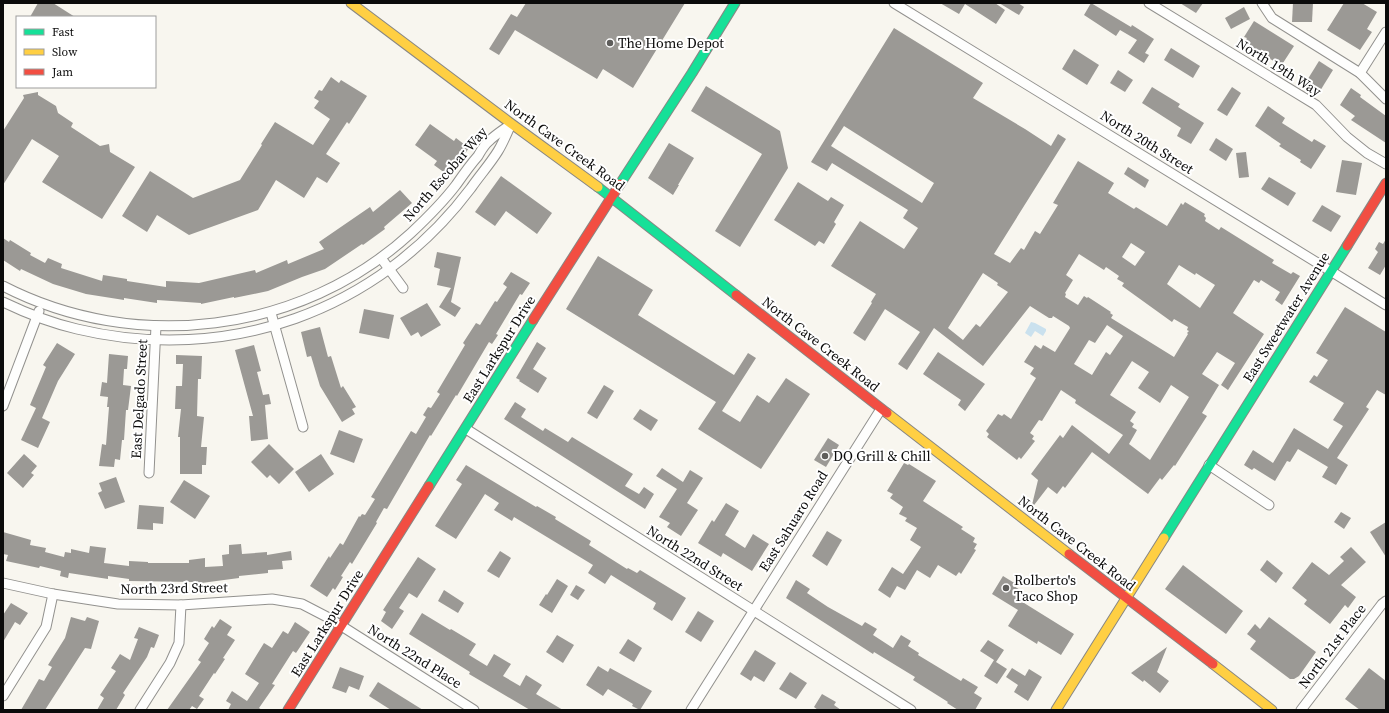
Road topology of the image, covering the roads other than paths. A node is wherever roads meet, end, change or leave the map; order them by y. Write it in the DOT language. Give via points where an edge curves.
graph roads {
  1 [pos="351,3"];
  2 [pos="735,3"];
  3 [pos="894,3"];
  4 [pos="1149,3"];
  5 [pos="1262,3"];
  6 [pos="1386,32"];
  7 [pos="1360,73"];
  8 [pos="1386,99"];
  9 [pos="511,124"];
  10 [pos="1386,164"];
  11 [pos="1386,184"];
  12 [pos="612,197"];
  13 [pos="381,258"];
  14 [pos="390,269"];
  15 [pos="1331,271"];
  16 [pos="3,286"];
  17 [pos="403,288"];
  18 [pos="3,302"];
  19 [pos="42,303"];
  20 [pos="1386,306"];
  21 [pos="270,313"];
  22 [pos="37,316"];
  23 [pos="156,326"];
  24 [pos="274,326"];
  25 [pos="156,340"];
  26 [pos="3,406"];
  27 [pos="881,409"];
  28 [pos="303,427"];
  29 [pos="466,429"];
  30 [pos="1209,465"];
  31 [pos="149,473"];
  32 [pos="1269,505"];
  33 [pos="3,583"];
  34 [pos="53,594"];
  35 [pos="1126,599"];
  36 [pos="1386,601"];
  37 [pos="181,605"];
  38 [pos="753,611"];
  39 [pos="341,626"];
  40 [pos="3,696"];
  41 [pos="140,710"];
  42 [pos="288,710"];
  43 [pos="474,710"];
  44 [pos="691,710"];
  45 [pos="911,710"];
  46 [pos="1056,710"];
  47 [pos="1272,710"];
  48 [pos="1301,710"];
  1 -- 9 [label="street, North Cave Creek Road"];
  2 -- 12 [label="street, East Larkspur Drive"];
  3 -- 15 [label="street, North 20th Street"];
  4 -- 10 [label="street, North 19th Way" via="1316,105 1347,137"];
  5 -- 7 [label="street" via="1272,18"];
  6 -- 7 [label="street"];
  7 -- 8 [label="street"];
  9 -- 12 [label="street, North Cave Creek Road"];
  9 -- 13 [label="street, North Escobar Way" via="488,142 450,193 412,233"];
  9 -- 14 [label="street, North Escobar Way" via="499,150 461,201 428,237"];
  11 -- 15 [label="street, East Sweetwater Avenue"];
  12 -- 27 [label="street, North Cave Creek Road"];
  12 -- 29 [label="street, East Larkspur Drive"];
  13 -- 14 [label="street"];
  13 -- 21 [label="street, North Escobar Way" via="330,289"];
  14 -- 17 [label="street"];
  14 -- 24 [label="street, North Escobar Way" via="331,304 306,316"];
  15 -- 20 [label="street, North 20th Street"];
  15 -- 30 [label="street, East Sweetwater Avenue"];
  16 -- 19 [label="street, North Escobar Way"];
  18 -- 22 [label="street, North Escobar Way"];
  19 -- 22 [label="street"];
  19 -- 23 [label="street, North Escobar Way" via="84,316"];
  21 -- 23 [label="street, North Escobar Way" via="225,322"];
  21 -- 24 [label="street"];
  22 -- 25 [label="street, North Escobar Way" via="82,330"];
  22 -- 26 [label="street"];
  23 -- 25 [label="street, East Delgado Street"];
  24 -- 25 [label="street, North Escobar Way" via="215,338"];
  24 -- 28 [label="street"];
  25 -- 31 [label="street, East Delgado Street"];
  27 -- 35 [label="street, North Cave Creek Road"];
  27 -- 38 [label="street, East Sahuaro Road"];
  29 -- 38 [label="street, North 22nd Street"];
  29 -- 39 [label="street, East Larkspur Drive"];
  30 -- 32 [label="street"];
  30 -- 35 [label="street, East Sweetwater Avenue"];
  33 -- 34 [label="street, North 23rd Street"];
  34 -- 37 [label="street, North 23rd Street" via="118,604"];
  34 -- 40 [label="street" via="46,627"];
  35 -- 46 [label="street, East Sweetwater Avenue"];
  35 -- 47 [label="street, North Cave Creek Road"];
  36 -- 48 [label="street, North 21st Place"];
  37 -- 39 [label="street, North 23rd Street" via="277,600 302,604"];
  37 -- 41 [label="street" via="179,643 170,663"];
  38 -- 44 [label="street, East Sahuaro Road"];
  38 -- 45 [label="street, North 22nd Street"];
  39 -- 42 [label="street, East Larkspur Drive"];
  39 -- 43 [label="street, North 22nd Place"];
}
